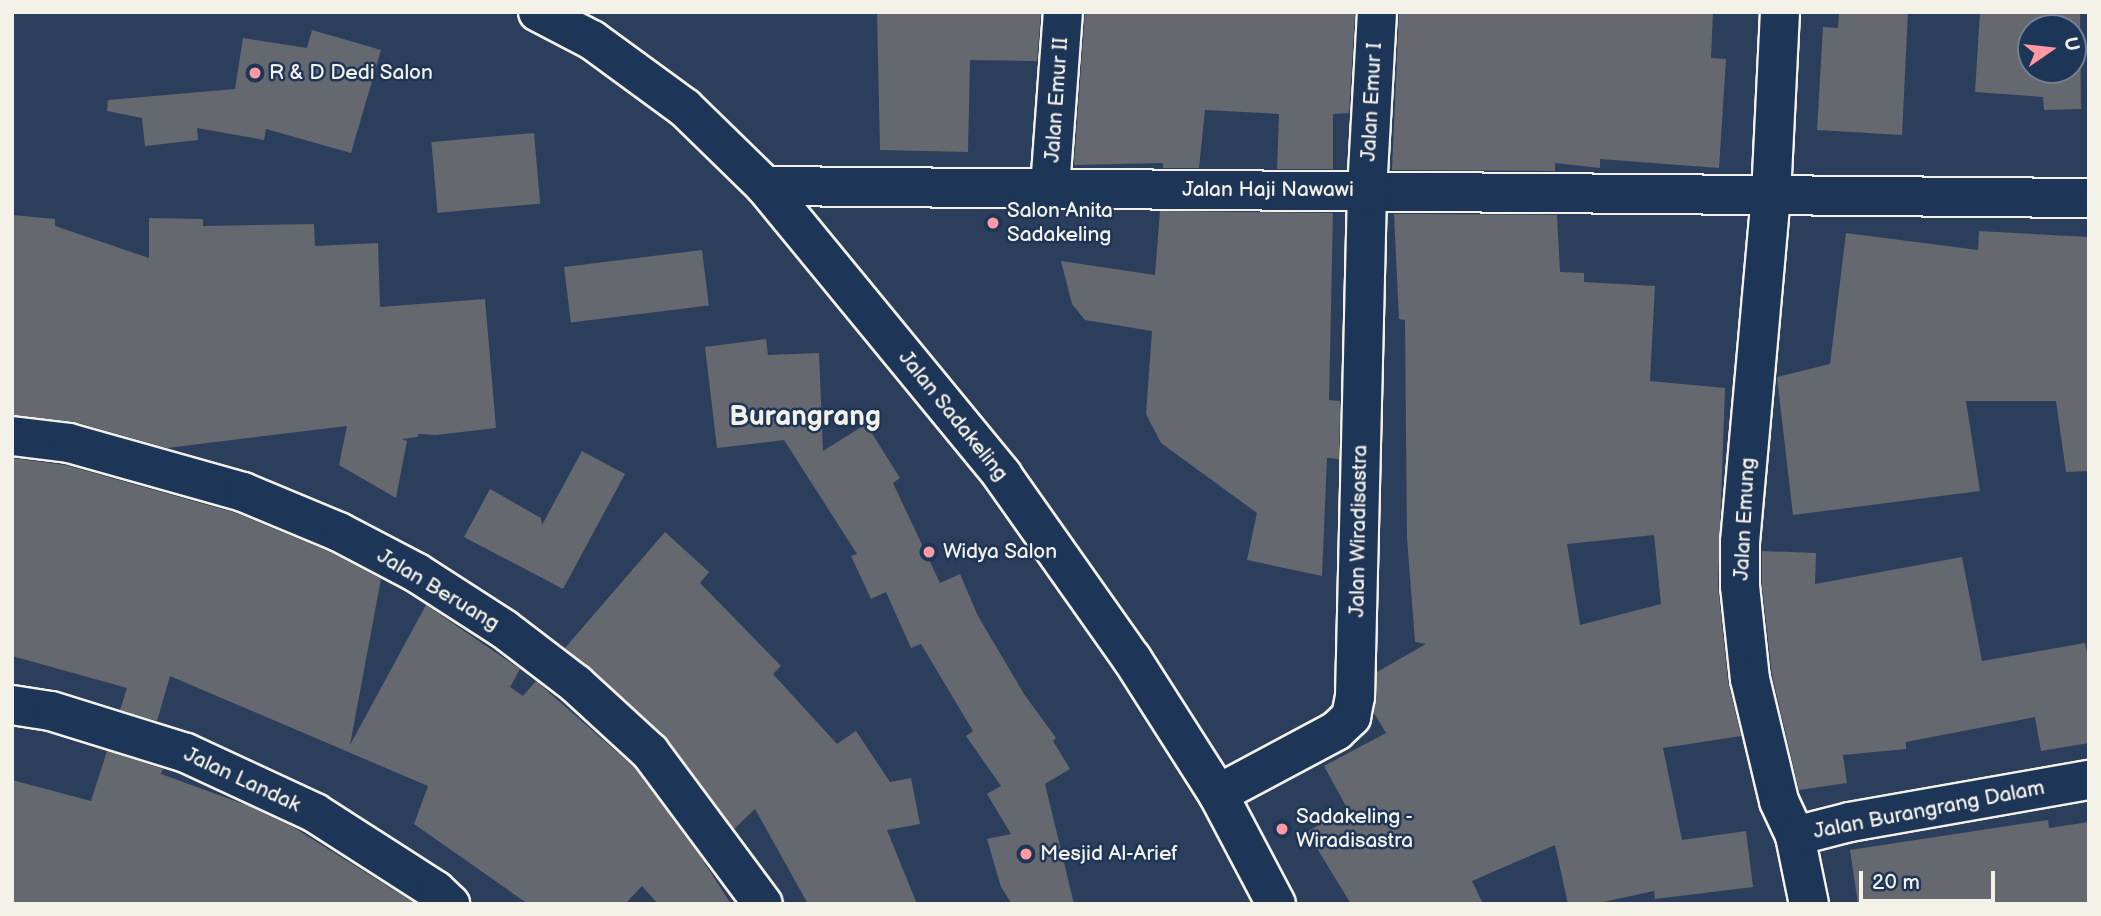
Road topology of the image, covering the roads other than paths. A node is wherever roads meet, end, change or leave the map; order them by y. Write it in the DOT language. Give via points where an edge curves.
graph roads {
  1 [pos="538,12"];
  2 [pos="1063,12"];
  3 [pos="1377,12"];
  4 [pos="1780,12"];
  5 [pos="765,186"];
  6 [pos="1050,188"];
  7 [pos="1367,191"];
  8 [pos="1771,195"];
  9 [pos="2089,198"];
  10 [pos="12,436"];
  11 [pos="12,705"];
  12 [pos="2089,780"];
  13 [pos="1218,794"];
  14 [pos="1795,836"];
  15 [pos="450,904"];
  16 [pos="763,904"];
  17 [pos="1276,904"];
  18 [pos="1809,904"];
  1 -- 5 [label="street, Jalan Sadakeling" via="592,40 685,107"];
  2 -- 6 [label="street, Jalan Emur II"];
  3 -- 7 [label="street, Jalan Emur I"];
  4 -- 8 [label="street, Jalan Emung"];
  5 -- 6 [label="street, Jalan Haji Nawawi"];
  5 -- 13 [label="street, Jalan Sadakeling" via="1002,475 1132,659"];
  6 -- 7 [label="street, Jalan Haji Nawawi"];
  7 -- 8 [label="street, Jalan Haji Nawawi"];
  7 -- 13 [label="street, Jalan Wiradisastra" via="1351,717 1336,731"];
  8 -- 9 [label="street"];
  8 -- 14 [label="street, Jalan Emung" via="1740,586 1750,679 1779,802"];
  10 -- 16 [label="street, Jalan Beruang" via="69,443 243,492 339,532 417,573 504,629 650,752"];
  11 -- 15 [label="street, Jalan Landak" via="51,711 186,753 315,813"];
  12 -- 14 [label="street, Jalan Burangrang Dalam"];
  13 -- 17 [label="street, Jalan Sadakeling"];
  14 -- 18 [label="street, Jalan Burangrang Dalam"];
}
